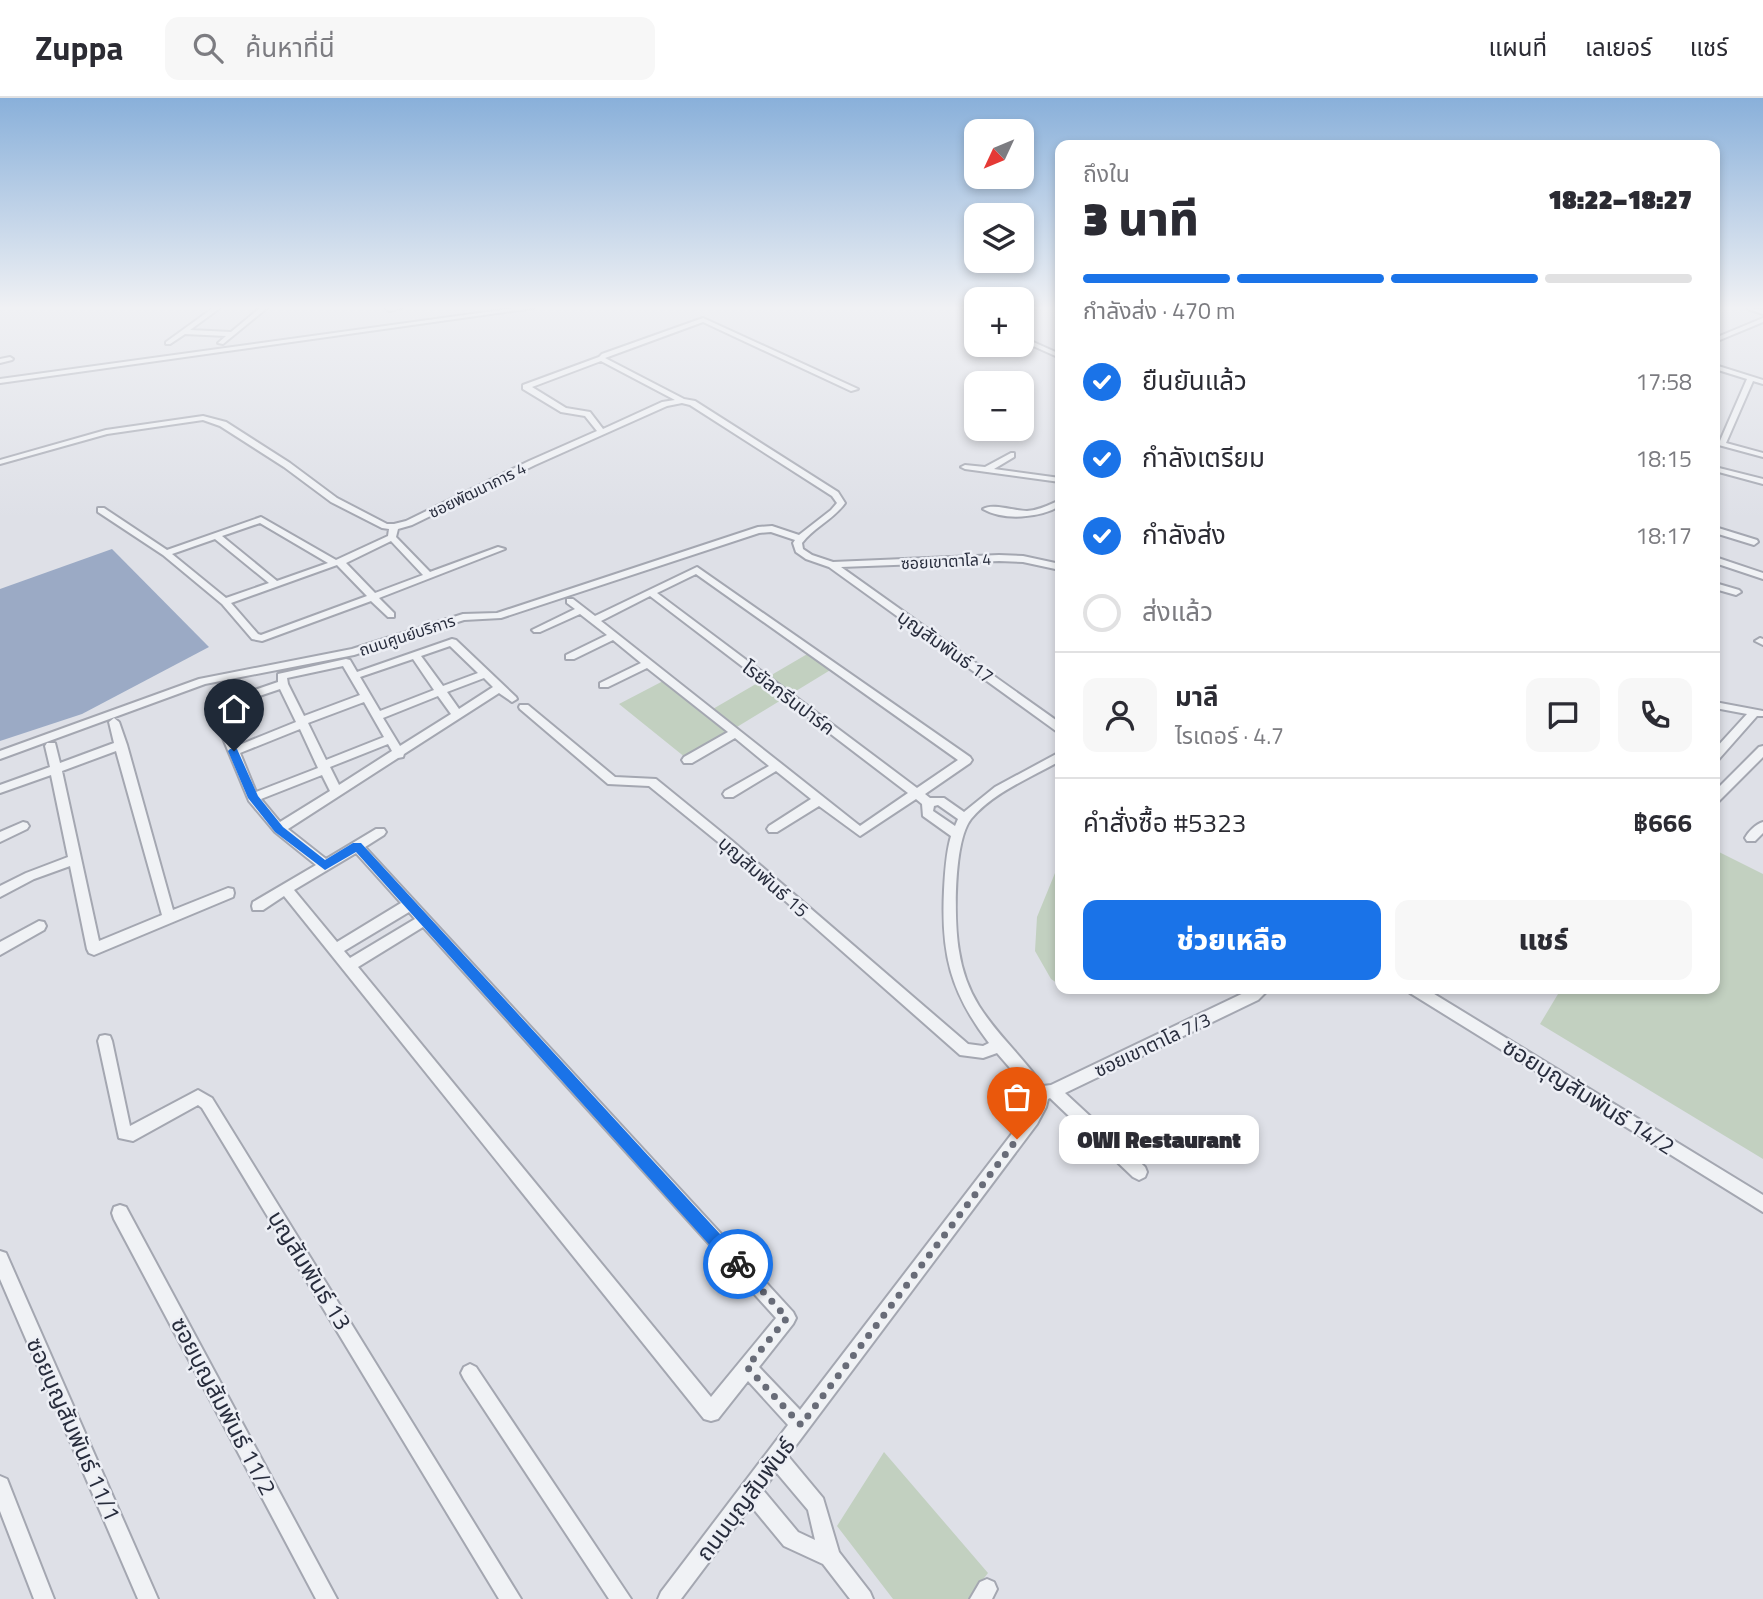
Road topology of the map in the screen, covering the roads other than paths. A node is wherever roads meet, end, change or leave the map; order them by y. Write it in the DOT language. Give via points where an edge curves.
graph roads {
  1 [pos="21,378"];
  2 [pos="550,378"];
  3 [pos="638,378"];
  4 [pos="830,378"];
  5 [pos="1758,378"];
  6 [pos="0,381"];
  7 [pos="854,389"];
  8 [pos="682,401"];
  9 [pos="602,432"];
  10 [pos="1720,440"];
  11 [pos="1720,444"];
  12 [pos="1010,454"];
  13 [pos="1763,455"];
  14 [pos="0,462"];
  15 [pos="965,467"];
  16 [pos="986,470"];
  17 [pos="1720,470"];
  18 [pos="1055,479"];
  19 [pos="1763,482"];
  20 [pos="1055,506"];
  21 [pos="987,509"];
  22 [pos="101,510"];
  23 [pos="1047,512"];
  24 [pos="1055,513"];
  25 [pos="393,532"];
  26 [pos="1720,532"];
  27 [pos="215,535"];
  28 [pos="798,538"];
  29 [pos="1754,542"];
  30 [pos="501,549"];
  31 [pos="166,553"];
  32 [pos="338,562"];
  33 [pos="1720,562"];
  34 [pos="832,565"];
  35 [pos="1055,566"];
  36 [pos="429,576"];
  37 [pos="1763,576"];
  38 [pos="275,584"];
  39 [pos="1720,587"];
  40 [pos="650,592"];
  41 [pos="1736,592"];
  42 [pos="373,597"];
  43 [pos="570,601"];
  44 [pos="225,602"];
  45 [pos="581,610"];
  46 [pos="391,615"];
  47 [pos="594,620"];
  48 [pos="537,630"];
  49 [pos="614,636"];
  50 [pos="415,654"];
  51 [pos="570,657"];
  52 [pos="648,663"];
  53 [pos="484,674"];
  54 [pos="354,676"];
  55 [pos="283,684"];
  56 [pos="604,685"];
  57 [pos="499,688"];
  58 [pos="441,691"];
  59 [pos="366,697"];
  60 [pos="512,699"];
  61 [pos="1720,706"];
  62 [pos="524,707"];
  63 [pos="1759,713"];
  64 [pos="377,716"];
  65 [pos="458,716"];
  66 [pos="114,722"];
  67 [pos="302,723"];
  68 [pos="1055,724"];
  69 [pos="735,733"];
  70 [pos="390,739"];
  71 [pos="121,745"];
  72 [pos="51,746"];
  73 [pos="1763,750"];
  74 [pos="234,751"];
  75 [pos="1720,751"];
  76 [pos="399,754"];
  77 [pos="0,755"];
  78 [pos="1055,759"];
  79 [pos="688,760"];
  80 [pos="777,766"];
  81 [pos="56,768"];
  82 [pos="323,768"];
  83 [pos="0,789"];
  84 [pos="337,793"];
  85 [pos="916,793"];
  86 [pos="1720,793"];
  87 [pos="729,794"];
  88 [pos="254,798"];
  89 [pos="819,800"];
  90 [pos="928,802"];
  91 [pos="965,818"];
  92 [pos="23,826"];
  93 [pos="1763,826"];
  94 [pos="773,829"];
  95 [pos="279,830"];
  96 [pos="380,832"];
  97 [pos="957,834"];
  98 [pos="0,837"];
  99 [pos="1751,838"];
  100 [pos="357,846"];
  101 [pos="75,859"];
  102 [pos="325,866"];
  103 [pos="286,889"];
  104 [pos="0,892"];
  105 [pos="228,893"];
  106 [pos="409,905"];
  107 [pos="258,906"];
  108 [pos="169,918"];
  109 [pos="422,920"];
  110 [pos="39,926"];
  111 [pos="0,949"];
  112 [pos="336,949"];
  113 [pos="349,966"];
  114 [pos="1256,994"];
  115 [pos="1423,994"];
  116 [pos="105,1041"];
  117 [pos="999,1046"];
  118 [pos="1046,1092"];
  119 [pos="1139,1172"];
  120 [pos="1763,1204"];
  121 [pos="120,1213"];
  122 [pos="0,1259"];
  123 [pos="747,1367"];
  124 [pos="470,1373"];
  125 [pos="801,1425"];
  126 [pos="777,1458"];
  127 [pos="0,1486"];
  128 [pos="750,1490"];
  129 [pos="830,1557"];
  130 [pos="44,1599"];
  131 [pos="148,1599"];
  132 [pos="327,1599"];
  133 [pos="512,1599"];
  134 [pos="621,1599"];
  135 [pos="668,1599"];
  136 [pos="863,1599"];
  1 -- 6 [label="street"];
  2 -- 9 [label="street" via="526,387 564,410 587,415"];
  3 -- 8 [label="street"];
  4 -- 7 [label="street"];
  5 -- 10 [label="street"];
  8 -- 9 [label="street, ซอยพัฒนาการ 4"];
  8 -- 28 [label="street" via="835,494 841,503 838,512"];
  9 -- 25 [label="street, ซอยพัฒนาการ 4"];
  11 -- 13 [label="street"];
  12 -- 16 [label="street"];
  14 -- 25 [label="street" via="106,432 203,418 223,424 334,500"];
  15 -- 16 [label="street"];
  16 -- 18 [label="street"];
  17 -- 19 [label="street"];
  20 -- 23 [label="street"];
  21 -- 23 [label="street"];
  22 -- 31 [label="street"];
  23 -- 24 [label="street"];
  25 -- 32 [label="street, ซอยพัฒนาการ 4"];
  25 -- 36 [label="street"];
  26 -- 29 [label="street"];
  27 -- 31 [label="street"];
  27 -- 32 [label="street" via="264,520 326,560"];
  27 -- 38 [label="street"];
  28 -- 34 [label="street" via="801,552"];
  28 -- 77 [label="street, ถนนศูนย์บริการ" via="772,529 758,530 498,616 463,617 354,652 203,681"];
  30 -- 36 [label="street"];
  31 -- 44 [label="street"];
  32 -- 38 [label="street, ซอยพัฒนาการ 4"];
  32 -- 42 [label="street"];
  33 -- 37 [label="street"];
  34 -- 35 [label="street, ซอยเขาตาโล 4" via="999,558"];
  34 -- 68 [label="street, บุญสัมพันธ์ 17"];
  36 -- 42 [label="street"];
  38 -- 44 [label="street, ซอยพัฒนาการ 4"];
  39 -- 41 [label="street"];
  40 -- 47 [label="street"];
  40 -- 85 [label="street, โรยัลกรีนปาร์ค"];
  40 -- 85 [label="street" via="697,570 966,760"];
  42 -- 44 [label="street" via="258,638"];
  42 -- 46 [label="street"];
  43 -- 45 [label="street"];
  45 -- 47 [label="street"];
  45 -- 48 [label="street"];
  47 -- 49 [label="street"];
  49 -- 51 [label="street"];
  49 -- 52 [label="street"];
  50 -- 53 [label="street" via="452,642"];
  50 -- 54 [label="street"];
  50 -- 58 [label="street"];
  52 -- 56 [label="street"];
  52 -- 69 [label="street"];
  53 -- 57 [label="street"];
  53 -- 58 [label="street"];
  54 -- 55 [label="street" via="345,662 282,676"];
  54 -- 59 [label="street"];
  55 -- 67 [label="street"];
  55 -- 74 [label="street" via="215,707"];
  57 -- 60 [label="street"];
  57 -- 65 [label="street"];
  58 -- 64 [label="street"];
  58 -- 65 [label="street"];
  59 -- 64 [label="street"];
  59 -- 67 [label="street"];
  61 -- 63 [label="street"];
  62 -- 117 [label="street, บุญสัมพันธ์ 15" via="612,782 652,782 965,1050 983,1052"];
  63 -- 75 [label="street"];
  64 -- 70 [label="street"];
  65 -- 76 [label="street"];
  66 -- 71 [label="street"];
  67 -- 74 [label="street"];
  67 -- 82 [label="street"];
  69 -- 79 [label="street"];
  69 -- 80 [label="street"];
  70 -- 76 [label="street"];
  70 -- 82 [label="street"];
  71 -- 81 [label="street"];
  71 -- 108 [label="street"];
  72 -- 81 [label="street"];
  73 -- 86 [label="street"];
  74 -- 88 [label="street"];
  76 -- 84 [label="street"];
  78 -- 91 [label="street" via="990,796"];
  80 -- 87 [label="street"];
  80 -- 89 [label="street"];
  81 -- 83 [label="street"];
  81 -- 101 [label="street"];
  82 -- 84 [label="street"];
  82 -- 88 [label="street"];
  84 -- 95 [label="street"];
  85 -- 89 [label="street" via="860,832"];
  85 -- 90 [label="street, โรยัลกรีนปาร์ค"];
  88 -- 95 [label="street"];
  89 -- 94 [label="street"];
  90 -- 91 [label="street, โรยัลกรีนปาร์ค" via="940,801"];
  90 -- 97 [label="street, โรยัลกรีนปาร์ค" via="927,813"];
  91 -- 97 [label="street"];
  92 -- 98 [label="street"];
  93 -- 99 [label="street"];
  95 -- 102 [label="street"];
  96 -- 100 [label="street"];
  97 -- 117 [label="street" via="948,928 954,972 965,998"];
  100 -- 102 [label="street"];
  100 -- 106 [label="street"];
  101 -- 104 [label="street"];
  101 -- 108 [label="street" via="94,950"];
  102 -- 103 [label="street"];
  103 -- 107 [label="street"];
  103 -- 112 [label="street"];
  105 -- 108 [label="street"];
  106 -- 109 [label="street"];
  106 -- 112 [label="street"];
  109 -- 113 [label="street"];
  109 -- 123 [label="street" via="787,1318"];
  110 -- 111 [label="street"];
  112 -- 113 [label="street"];
  113 -- 123 [label="street" via="710,1412"];
  114 -- 118 [label="street, ซอยเขาตาโล 7/3"];
  115 -- 120 [label="street, ซอยบุญสัมพันธ์ 14/2"];
  116 -- 133 [label="street, บุญสัมพันธ์ 13" via="124,1133 133,1134 198,1097 207,1103"];
  117 -- 118 [label="street"];
  118 -- 119 [label="street"];
  118 -- 125 [label="street, ถนนบุญสัมพันธ์" via="1032,1119"];
  121 -- 132 [label="street, ซอยบุญสัมพันธ์ 11/2"];
  122 -- 131 [label="street, ซอยบุญสัมพันธ์ 11/1"];
  123 -- 125 [label="street"];
  124 -- 134 [label="street"];
  125 -- 126 [label="street, ถนนบุญสัมพันธ์"];
  126 -- 128 [label="street, ถนนบุญสัมพันธ์"];
  126 -- 129 [label="street" via="816,1505"];
  127 -- 130 [label="street"];
  128 -- 129 [label="street" via="791,1539"];
  128 -- 135 [label="street, ถนนบุญสัมพันธ์"];
  129 -- 136 [label="street"];
}
